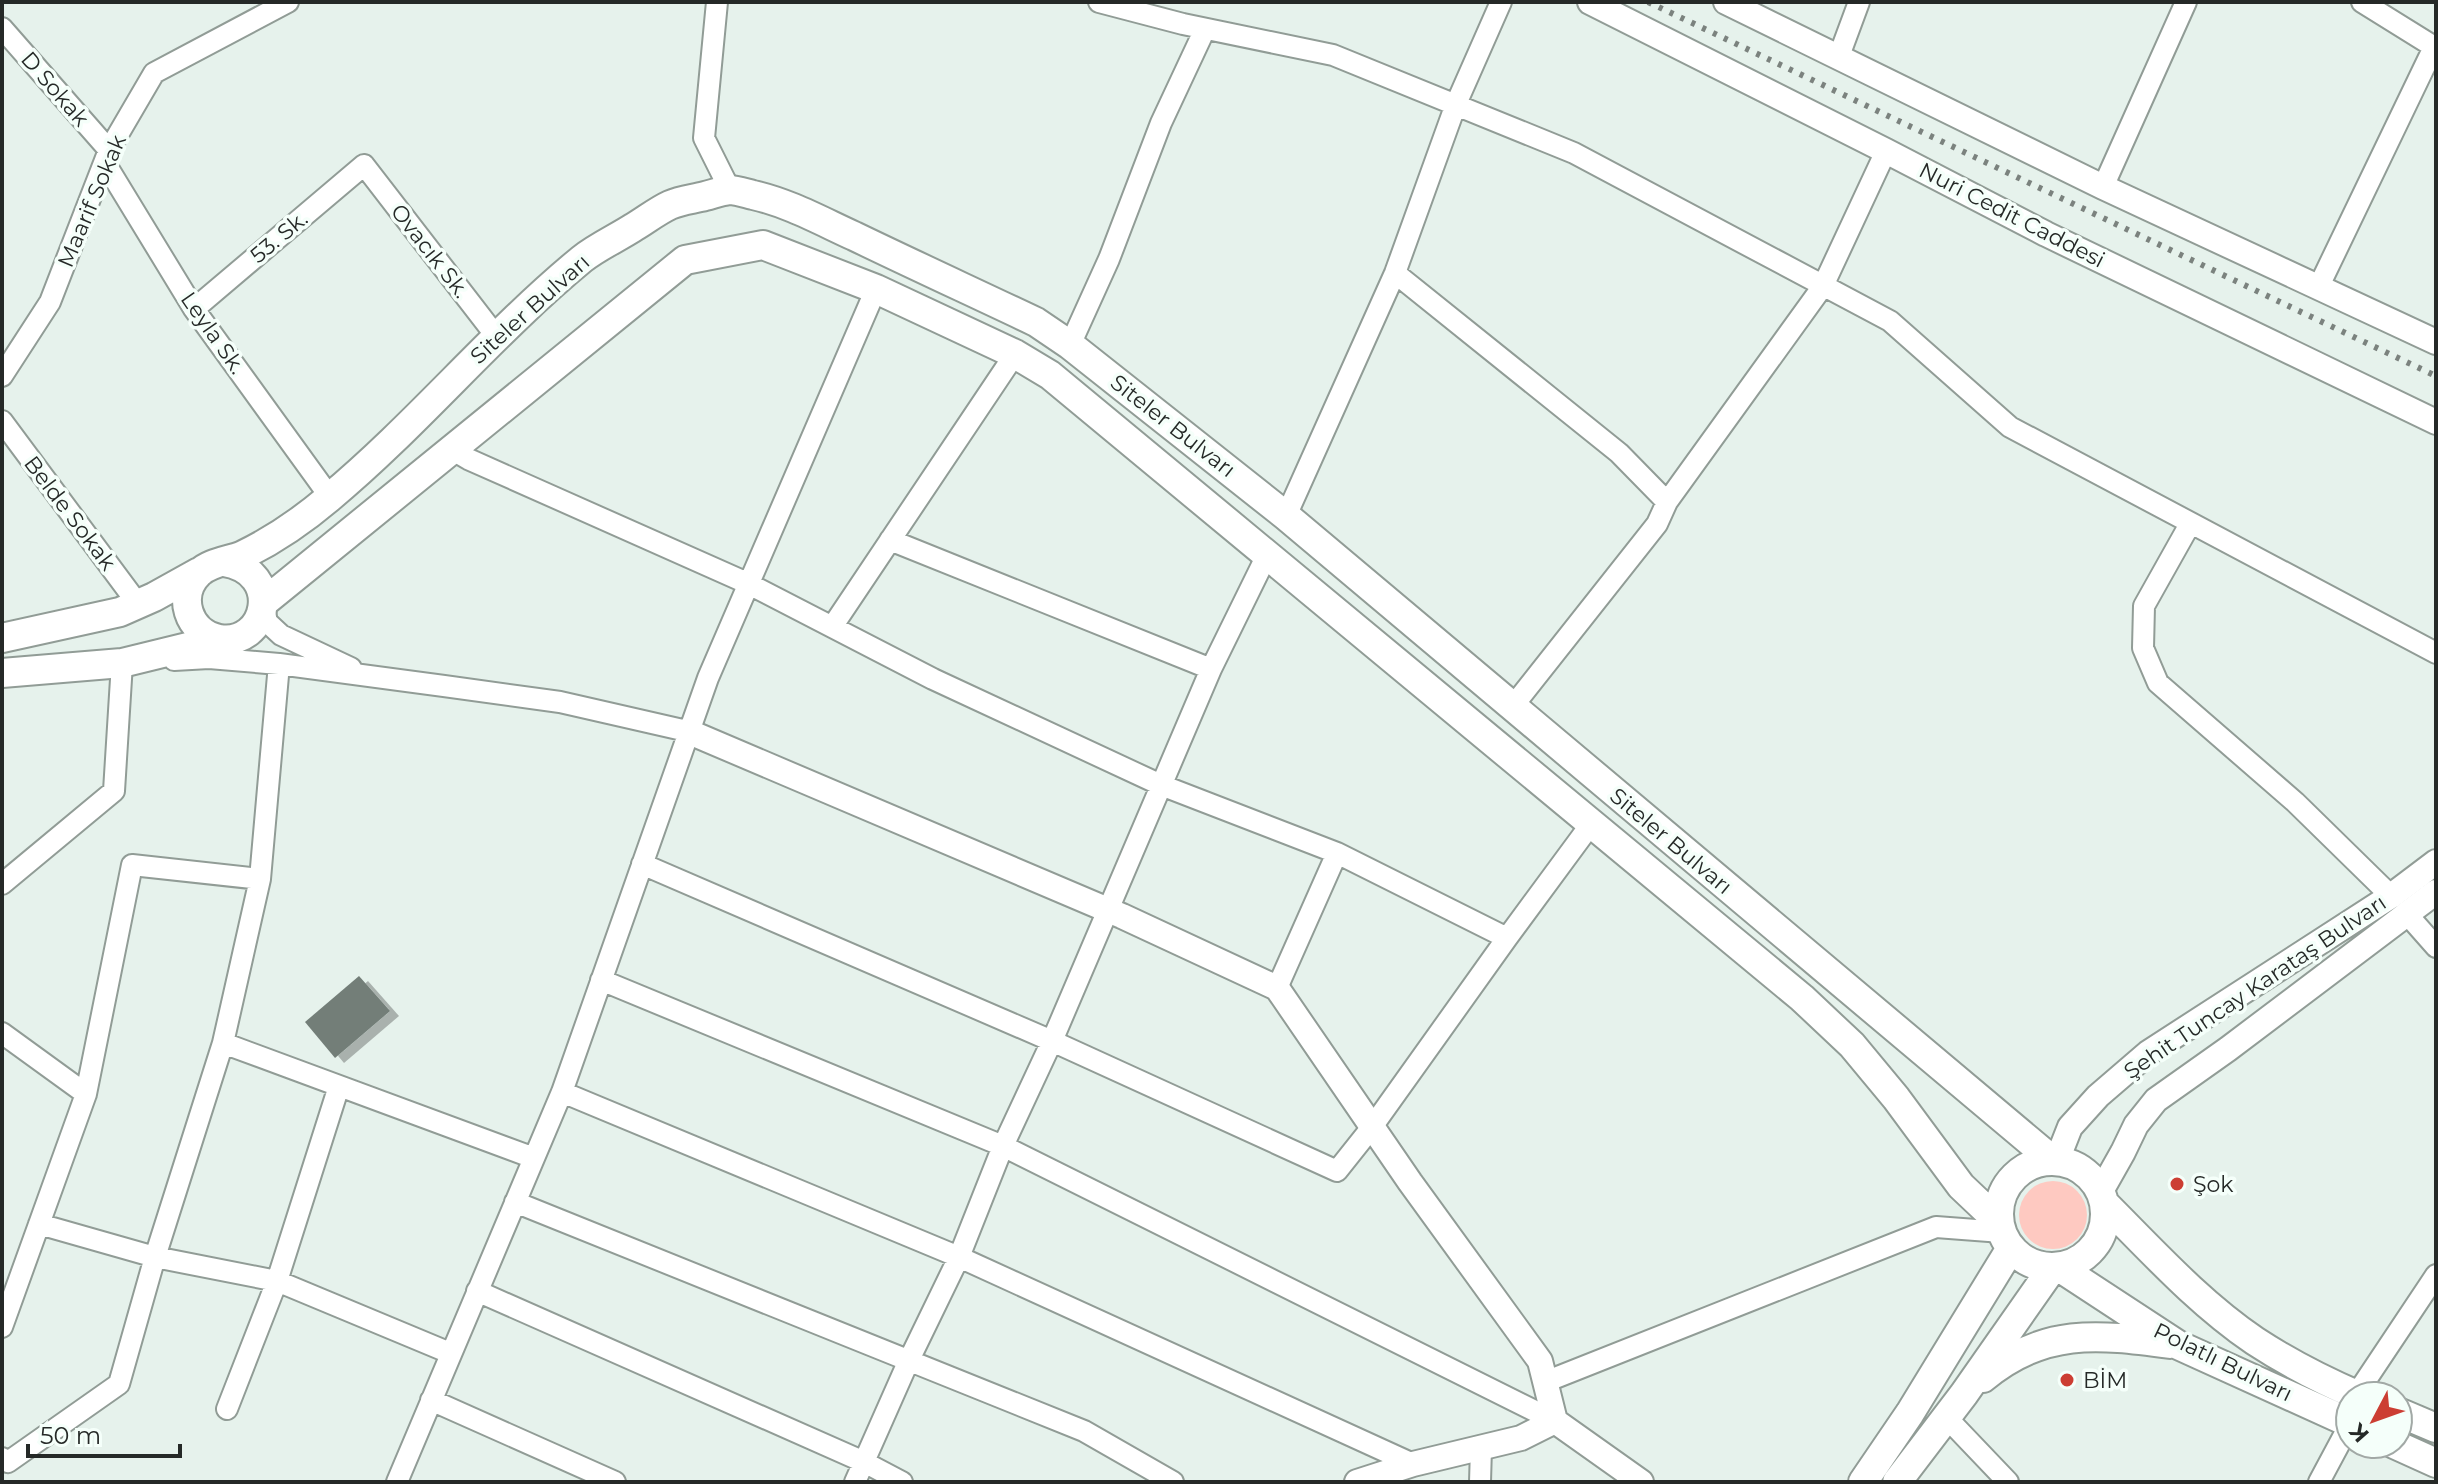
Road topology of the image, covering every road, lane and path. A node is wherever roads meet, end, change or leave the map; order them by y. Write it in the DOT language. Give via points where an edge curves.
graph roads {
  1 [pos="288,2"];
  2 [pos="717,2"];
  3 [pos="1099,2"];
  4 [pos="1501,2"];
  5 [pos="1590,2"];
  6 [pos="1726,2"];
  7 [pos="1859,2"];
  8 [pos="2186,2"];
  9 [pos="2362,2"];
  10 [pos="2,28"];
  11 [pos="1205,29"];
  12 [pos="2435,47"];
  13 [pos="1839,56"];
  14 [pos="1456,104"];
  15 [pos="1886,151"];
  16 [pos="107,157"];
  17 [pos="364,165"];
  18 [pos="2103,187"];
  19 [pos="730,190"];
  20 [pos="1395,273"];
  21 [pos="1823,286"];
  22 [pos="2319,286"];
  23 [pos="876,289"];
  24 [pos="194,309"];
  25 [pos="496,336"];
  26 [pos="2436,342"];
  27 [pos="1070,345"];
  28 [pos="1015,354"];
  29 [pos="2,376"];
  30 [pos="2,421"];
  31 [pos="2436,422"];
  32 [pos="451,449"];
  33 [pos="330,497"];
  34 [pos="1667,502"];
  35 [pos="1286,516"];
  36 [pos="2190,524"];
  37 [pos="890,540"];
  38 [pos="1267,555"];
  39 [pos="212,567"];
  40 [pos="747,583"];
  41 [pos="263,603"];
  42 [pos="138,604"];
  43 [pos="832,627"];
  44 [pos="2,638"];
  45 [pos="220,639"];
  46 [pos="2436,653"];
  47 [pos="122,663"];
  48 [pos="279,664"];
  49 [pos="1211,669"];
  50 [pos="2,673"];
  51 [pos="369,676"];
  52 [pos="1513,706"];
  53 [pos="687,731"];
  54 [pos="1161,785"];
  55 [pos="1591,824"];
  56 [pos="1337,853"];
  57 [pos="2436,862"];
  58 [pos="642,864"];
  59 [pos="260,879"];
  60 [pos="2,884"];
  61 [pos="2436,892"];
  62 [pos="2398,905"];
  63 [pos="1108,910"];
  64 [pos="1507,938"];
  65 [pos="2436,947"];
  66 [pos="601,980"];
  67 [pos="1277,988"];
  68 [pos="1052,1041"];
  69 [pos="6,1043"];
  70 [pos="223,1043"];
  71 [pos="339,1086"];
  72 [pos="562,1092"];
  73 [pos="86,1094"];
  74 [pos="1372,1127"];
  75 [pos="1003,1146"];
  76 [pos="534,1158"];
  77 [pos="2054,1160"];
  78 [pos="2103,1198"];
  79 [pos="515,1202"];
  80 [pos="39,1224"];
  81 [pos="2004,1234"];
  82 [pos="155,1257"];
  83 [pos="959,1257"];
  84 [pos="2056,1267"];
  85 [pos="2436,1275"];
  86 [pos="277,1281"];
  87 [pos="477,1291"];
  88 [pos="2,1327"];
  89 [pos="2178,1345"];
  90 [pos="450,1353"];
  91 [pos="909,1360"];
  92 [pos="2367,1380"];
  93 [pos="1545,1382"];
  94 [pos="2334,1386"];
  95 [pos="1964,1394"];
  96 [pos="431,1400"];
  97 [pos="227,1409"];
  98 [pos="1946,1417"];
  99 [pos="2334,1417"];
  100 [pos="2414,1419"];
  101 [pos="1555,1421"];
  102 [pos="2436,1428"];
  103 [pos="1481,1448"];
  104 [pos="2414,1453"];
  105 [pos="2334,1454"];
  106 [pos="2,1458"];
  107 [pos="864,1462"];
  108 [pos="2436,1463"];
  109 [pos="1413,1464"];
  110 [pos="397,1482"];
  111 [pos="615,1482"];
  112 [pos="855,1482"];
  113 [pos="902,1482"];
  114 [pos="1173,1482"];
  115 [pos="1357,1482"];
  116 [pos="1480,1482"];
  117 [pos="1641,1482"];
  118 [pos="1863,1482"];
  119 [pos="1897,1482"];
  120 [pos="2008,1482"];
  121 [pos="2319,1482"];
  1 -- 16 [label="street, Maarif Sokak" via="154,73"];
  2 -- 19 [label="street" via="704,138"];
  3 -- 11 [label="street"];
  4 -- 14 [label="street"];
  5 -- 15 [label="street, Nuri Cedit Caddesi"];
  6 -- 13 [label="street"];
  7 -- 13 [label="street"];
  8 -- 18 [label="street"];
  9 -- 12 [label="street"];
  10 -- 16 [label="street, D Sokak"];
  11 -- 14 [label="street" via="1333,55"];
  11 -- 27 [label="street"];
  12 -- 22 [label="street"];
  13 -- 18 [label="street"];
  14 -- 20 [label="street"];
  14 -- 21 [label="street" via="1574,153"];
  15 -- 21 [label="street"];
  15 -- 31 [label="street, Nuri Cedit Caddesi"];
  16 -- 24 [label="street, Leyla Sk."];
  16 -- 29 [label="street, Maarif Sokak" via="50,302"];
  17 -- 24 [label="street, 53. Sk."];
  17 -- 25 [label="street, Ovacık Sk."];
  18 -- 22 [label="street"];
  19 -- 25 [label="main road, Siteler Bulvarı" via="672,204 584,257"];
  19 -- 27 [label="main road, Siteler Bulvarı" via="779,201 1036,322"];
  20 -- 34 [label="street" via="1619,453"];
  20 -- 35 [label="street"];
  21 -- 34 [label="street"];
  21 -- 36 [label="street" via="1890,321 2010,427"];
  22 -- 26 [label="street"];
  23 -- 28 [label="main road, Siteler Bulvarı"];
  23 -- 32 [label="main road, Siteler Bulvarı" via="763,245 685,260"];
  23 -- 40 [label="street"];
  24 -- 33 [label="street, Leyla Sk."];
  25 -- 33 [label="main road, Siteler Bulvarı"];
  27 -- 35 [label="main road, Siteler Bulvarı"];
  28 -- 37 [label="street"];
  28 -- 38 [label="main road, Siteler Bulvarı" via="1050,375"];
  30 -- 42 [label="street, Belde Sokak"];
  32 -- 40 [label="street"];
  32 -- 41 [label="main road, Siteler Bulvarı"];
  33 -- 39 [label="main road, Siteler Bulvarı" via="281,535"];
  34 -- 52 [label="street" via="1657,524"];
  35 -- 52 [label="main road, Siteler Bulvarı"];
  36 -- 46 [label="street"];
  36 -- 62 [label="street" via="2144,606 2143,648 2158,683 2295,802"];
  37 -- 43 [label="street"];
  37 -- 49 [label="street"];
  38 -- 49 [label="street"];
  38 -- 55 [label="main road, Siteler Bulvarı"];
  39 -- 41 [label="main road" via="236,564 248,570 262,591"];
  39 -- 42 [label="main road, Siteler Bulvarı"];
  39 -- 45 [label="main road" via="192,581 186,605 197,628"];
  40 -- 43 [label="street"];
  40 -- 53 [label="street"];
  41 -- 45 [label="main road" via="254,626 232,639"];
  41 -- 51 [label="street" via="267,622 281,635"];
  42 -- 44 [label="main road, Siteler Bulvarı"];
  43 -- 54 [label="street"];
  45 -- 47 [label="main road"];
  47 -- 48 [label="street" via="209,658"];
  47 -- 50 [label="main road"];
  47 -- 60 [label="street" via="114,791"];
  48 -- 51 [label="street"];
  48 -- 59 [label="street"];
  49 -- 54 [label="street"];
  51 -- 53 [label="street" via="560,702"];
  52 -- 77 [label="main road, Siteler Bulvarı"];
  53 -- 58 [label="street"];
  53 -- 63 [label="street"];
  54 -- 56 [label="street"];
  54 -- 63 [label="street"];
  55 -- 64 [label="street"];
  55 -- 81 [label="main road, Siteler Bulvarı" via="1852,1045"];
  56 -- 64 [label="street"];
  56 -- 67 [label="street"];
  57 -- 62 [label="street, Şehit Tuncay Karataş Bulvarı"];
  58 -- 66 [label="street"];
  58 -- 68 [label="street"];
  59 -- 70 [label="street"];
  59 -- 73 [label="street" via="132,865"];
  61 -- 62 [label="street, Şehit Tuncay Karataş Bulvarı"];
  62 -- 65 [label="street"];
  62 -- 77 [label="street, Şehit Tuncay Karataş Bulvarı" via="2148,1053 2070,1127"];
  62 -- 78 [label="street, Şehit Tuncay Karataş Bulvarı" via="2228,1049 2156,1100 2136,1125"];
  63 -- 67 [label="street"];
  63 -- 68 [label="street"];
  64 -- 74 [label="street"];
  66 -- 72 [label="street"];
  66 -- 75 [label="street"];
  67 -- 74 [label="street"];
  68 -- 74 [label="street" via="1337,1171"];
  68 -- 75 [label="street"];
  69 -- 73 [label="street"];
  70 -- 71 [label="street"];
  70 -- 82 [label="street"];
  71 -- 76 [label="street"];
  71 -- 86 [label="street"];
  72 -- 76 [label="street"];
  72 -- 83 [label="street"];
  73 -- 80 [label="street"];
  74 -- 93 [label="street" via="1540,1361"];
  75 -- 83 [label="street"];
  75 -- 101 [label="street"];
  76 -- 79 [label="street"];
  77 -- 78 [label="main road" via="2083,1170"];
  77 -- 81 [label="main road" via="2025,1167 2012,1178 1998,1211"];
  78 -- 84 [label="main road" via="2106,1218 2091,1251 2077,1262"];
  78 -- 94 [label="main road, Polatlı Bulvarı" via="2184,1283 2255,1341"];
  79 -- 87 [label="street"];
  79 -- 91 [label="street"];
  80 -- 82 [label="street"];
  80 -- 88 [label="street"];
  81 -- 84 [label="main road" via="2025,1259"];
  81 -- 93 [label="street" via="1936,1227"];
  81 -- 118 [label="main road" via="1910,1413"];
  82 -- 86 [label="street"];
  82 -- 106 [label="street" via="119,1384 8,1462"];
  83 -- 91 [label="street"];
  83 -- 109 [label="street"];
  84 -- 89 [label="main road, Polatlı Bulvarı"];
  84 -- 95 [label="main road"];
  85 -- 92 [label="street"];
  86 -- 90 [label="street"];
  86 -- 97 [label="street"];
  87 -- 90 [label="street"];
  87 -- 107 [label="street"];
  89 -- 95 [label="main road" via="2075,1337 2005,1359"];
  89 -- 99 [label="main road, Polatlı Bulvarı"];
  90 -- 96 [label="street"];
  91 -- 107 [label="street"];
  91 -- 114 [label="street" via="1084,1431"];
  93 -- 101 [label="street"];
  95 -- 98 [label="main road"];
  96 -- 110 [label="street"];
  96 -- 111 [label="street"];
  98 -- 119 [label="main road"];
  98 -- 120 [label="street"];
  100 -- 102 [label="main road"];
  101 -- 103 [label="street" via="1521,1438"];
  101 -- 117 [label="street"];
  103 -- 109 [label="street"];
  103 -- 116 [label="street"];
  104 -- 108 [label="main road"];
  105 -- 121 [label="street"];
  107 -- 112 [label="street"];
  107 -- 113 [label="street"];
  109 -- 115 [label="street"];
}
